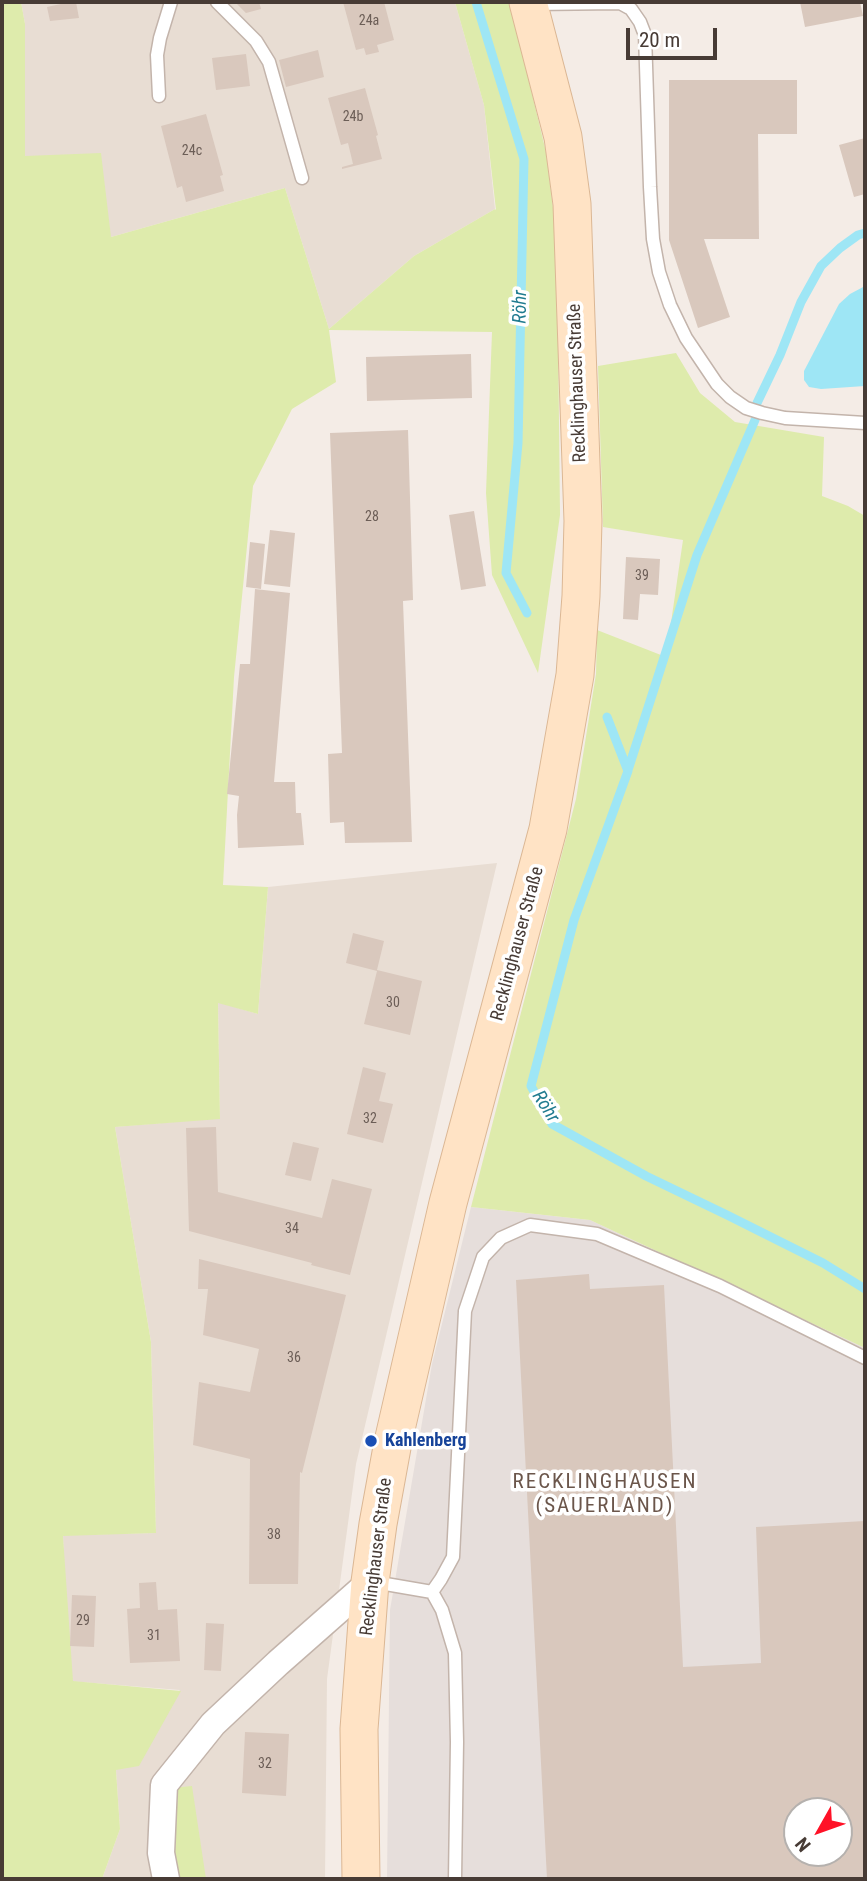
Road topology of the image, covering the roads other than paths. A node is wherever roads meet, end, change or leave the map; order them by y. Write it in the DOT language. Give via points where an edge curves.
graph roads {
  1 [pos="171,2"];
  2 [pos="217,2"];
  3 [pos="528,3"];
  4 [pos="159,96"];
  5 [pos="302,178"];
  6 [pos="865,423"];
  7 [pos="865,1358"];
  8 [pos="370,1582"];
  9 [pos="432,1592"];
  10 [pos="166,1879"];
  11 [pos="361,1879"];
  12 [pos="455,1879"];
  1 -- 4 [label="lane" via="157,55"];
  2 -- 5 [label="lane" via="270,62"];
  3 -- 6 [label="lane" via="620,3 640,22 645,35 653,239 659,272 686,338 717,384 746,408 762,413"];
  3 -- 8 [label="main road, Recklinghauser Straße" via="563,137 572,204 583,521 575,675 548,829 448,1203 396,1428"];
  7 -- 9 [label="lane" via="719,1286 597,1234 530,1225 501,1238 483,1257 465,1311 453,1557"];
  8 -- 9 [label="lane"];
  8 -- 10 [label="street" via="213,1724 164,1785 161,1853"];
  8 -- 11 [label="main road, Recklinghauser Straße" via="359,1729"];
  9 -- 12 [label="lane" via="455,1653"];
}
